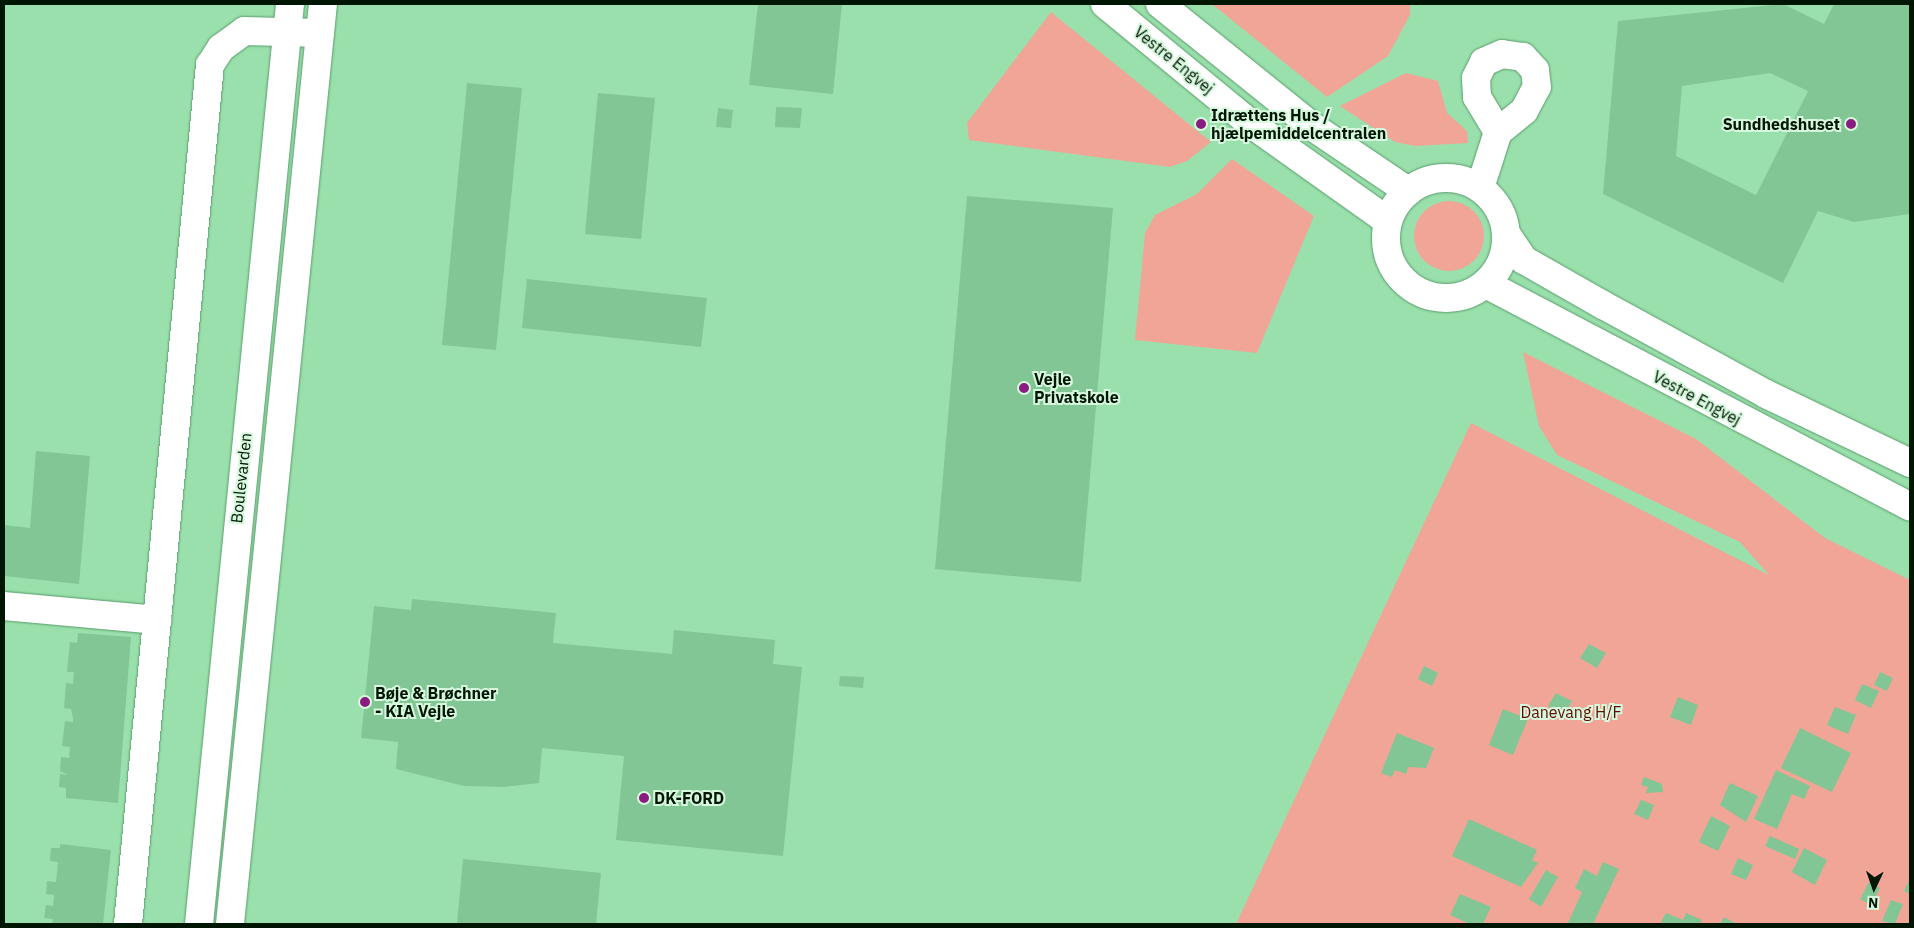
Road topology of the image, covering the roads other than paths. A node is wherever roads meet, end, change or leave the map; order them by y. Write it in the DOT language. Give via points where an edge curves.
graph roads {
  1 [pos="290,4"];
  2 [pos="323,4"];
  3 [pos="1105,4"];
  4 [pos="1160,4"];
  5 [pos="285,32"];
  6 [pos="320,33"];
  7 [pos="1498,132"];
  8 [pos="1480,188"];
  9 [pos="1408,191"];
  10 [pos="1388,221"];
  11 [pos="1507,235"];
  12 [pos="1486,284"];
  13 [pos="1910,463"];
  14 [pos="1910,507"];
  15 [pos="4,606"];
  16 [pos="157,620"];
  17 [pos="128,924"];
  18 [pos="199,924"];
  19 [pos="230,924"];
  1 -- 5 [label="street, Boulevarden"];
  2 -- 6 [label="street, Boulevarden"];
  3 -- 10 [label="street, Vestre Engvej" via="1250,123"];
  4 -- 9 [label="street" via="1306,121"];
  5 -- 6 [label="street"];
  5 -- 16 [label="street" via="244,31 221,48 210,65"];
  5 -- 18 [label="street, Boulevarden"];
  6 -- 19 [label="street, Boulevarden"];
  7 -- 8 [label="street"];
  8 -- 9 [label="street" via="1458,179 1436,179"];
  8 -- 11 [label="street" via="1499,208"];
  9 -- 10 [label="street"];
  10 -- 12 [label="street" via="1388,253 1394,268 1416,290 1430,296 1459,297"];
  11 -- 12 [label="street" via="1502,262"];
  11 -- 13 [label="street" via="1524,260 1603,305 1766,394"];
  12 -- 14 [label="street, Vestre Engvej"];
  15 -- 16 [label="street"];
  16 -- 17 [label="street"];
}
